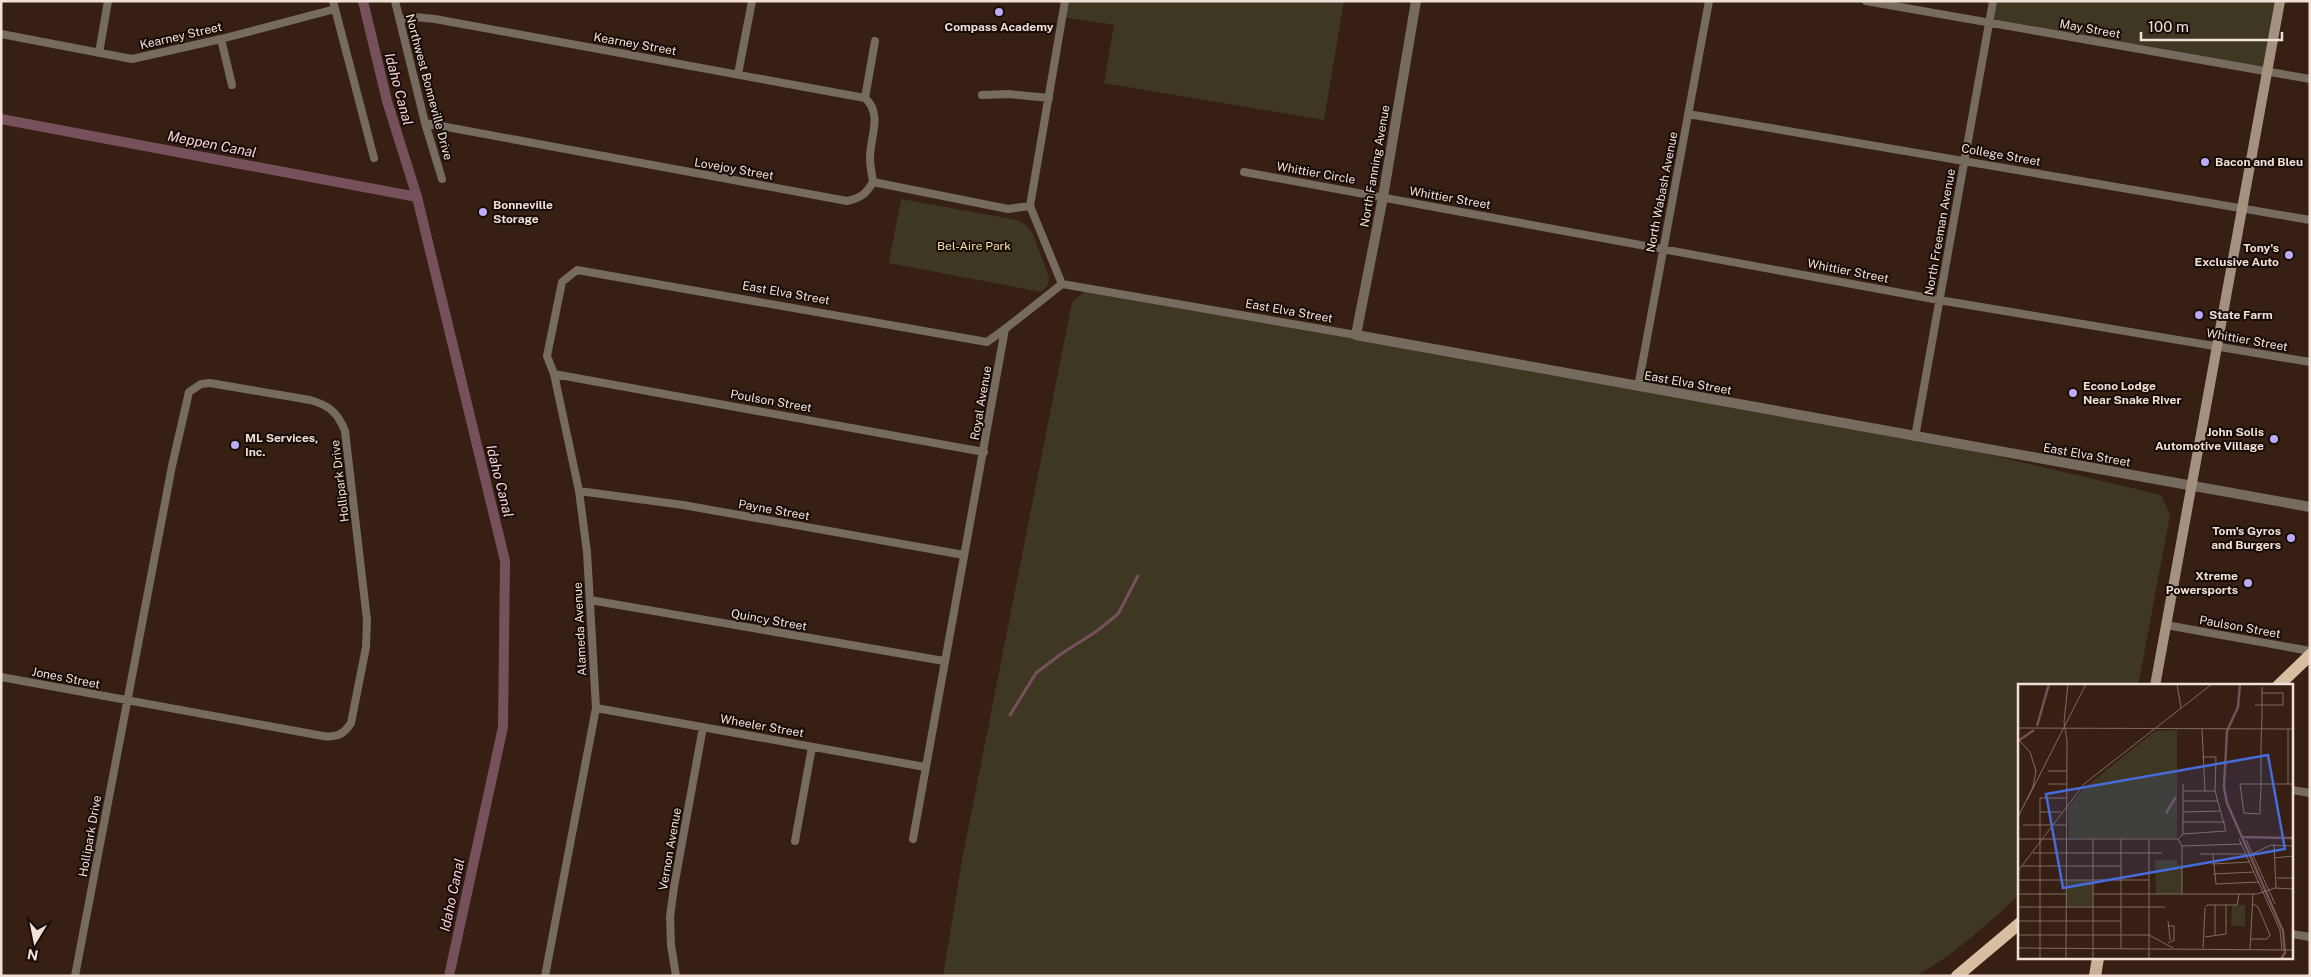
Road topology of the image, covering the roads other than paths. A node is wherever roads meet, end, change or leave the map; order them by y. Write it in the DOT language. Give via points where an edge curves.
graph roads {
  1 [pos="108,1"];
  2 [pos="395,1"];
  3 [pos="752,1"];
  4 [pos="1065,1"];
  5 [pos="1416,1"];
  6 [pos="1709,1"];
  7 [pos="1866,1"];
  8 [pos="1993,1"];
  9 [pos="2280,1"];
  10 [pos="334,5"];
  11 [pos="400,20"];
  12 [pos="1989,23"];
  13 [pos="1,34"];
  14 [pos="221,39"];
  15 [pos="875,41"];
  16 [pos="99,53"];
  17 [pos="2267,72"];
  18 [pos="738,74"];
  19 [pos="2310,80"];
  20 [pos="232,85"];
  21 [pos="982,95"];
  22 [pos="865,98"];
  23 [pos="1049,98"];
  24 [pos="1688,114"];
  25 [pos="425,123"];
  26 [pos="374,158"];
  27 [pos="1964,160"];
  28 [pos="1244,172"];
  29 [pos="442,179"];
  30 [pos="873,182"];
  31 [pos="1383,197"];
  32 [pos="1030,206"];
  33 [pos="2242,208"];
  34 [pos="2310,220"];
  35 [pos="1663,248"];
  36 [pos="562,282"];
  37 [pos="1062,284"];
  38 [pos="1939,300"];
  39 [pos="1005,329"];
  40 [pos="1356,335"];
  41 [pos="2218,347"];
  42 [pos="2310,362"];
  43 [pos="554,374"];
  44 [pos="1638,387"];
  45 [pos="1915,437"];
  46 [pos="984,452"];
  47 [pos="2192,487"];
  48 [pos="579,491"];
  49 [pos="2310,507"];
  50 [pos="964,555"];
  51 [pos="590,600"];
  52 [pos="2166,625"];
  53 [pos="2310,650"];
  54 [pos="2310,655"];
  55 [pos="944,661"];
  56 [pos="1,677"];
  57 [pos="2155,684"];
  58 [pos="2280,684"];
  59 [pos="127,701"];
  60 [pos="596,708"];
  61 [pos="703,727"];
  62 [pos="812,747"];
  63 [pos="925,767"];
  64 [pos="2294,790"];
  65 [pos="2310,793"];
  66 [pos="913,839"];
  67 [pos="795,842"];
  68 [pos="2018,925"];
  69 [pos="2294,934"];
  70 [pos="2310,937"];
  71 [pos="2098,960"];
  72 [pos="75,976"];
  73 [pos="544,976"];
  74 [pos="676,976"];
  75 [pos="1957,976"];
  76 [pos="2095,976"];
  1 -- 16 [label="street"];
  2 -- 11 [label="street, Northwest Bonneville Drive"];
  3 -- 18 [label="street"];
  4 -- 23 [label="street"];
  5 -- 31 [label="street, North Fanning Avenue"];
  6 -- 24 [label="street, North Wabash Avenue"];
  7 -- 12 [label="street, May Street"];
  8 -- 12 [label="street, North Freeman Avenue"];
  9 -- 17 [label="main road"];
  10 -- 14 [label="street, Kearney Street"];
  10 -- 26 [label="street"];
  11 -- 18 [label="street, Kearney Street" via="415,17 435,19"];
  11 -- 25 [label="street, Northwest Bonneville Drive"];
  12 -- 17 [label="street, May Street"];
  12 -- 27 [label="street, North Freeman Avenue"];
  13 -- 16 [label="street, Kearney Street"];
  14 -- 16 [label="street, Kearney Street" via="132,59"];
  14 -- 20 [label="street"];
  15 -- 22 [label="street"];
  17 -- 19 [label="street, May Street"];
  17 -- 33 [label="main road"];
  18 -- 22 [label="street, Kearney Street"];
  21 -- 23 [label="street"];
  22 -- 30 [label="street" via="875,115 870,159"];
  23 -- 32 [label="street"];
  24 -- 27 [label="street, College Street"];
  24 -- 35 [label="street, North Wabash Avenue"];
  25 -- 29 [label="street, Northwest Bonneville Drive"];
  25 -- 30 [label="street, Lovejoy Street" via="848,201 867,193"];
  27 -- 33 [label="street, College Street"];
  27 -- 38 [label="street, North Freeman Avenue"];
  28 -- 31 [label="street, Whittier Circle"];
  30 -- 32 [label="street" via="1008,209"];
  31 -- 35 [label="street, Whittier Street"];
  31 -- 40 [label="street, North Fanning Avenue"];
  32 -- 37 [label="street"];
  33 -- 34 [label="street, College Street"];
  33 -- 41 [label="main road"];
  35 -- 38 [label="street, Whittier Street"];
  35 -- 44 [label="street, North Wabash Avenue"];
  36 -- 39 [label="street, East Elva Street" via="576,270 987,342"];
  36 -- 43 [label="street, Alameda Avenue" via="547,356"];
  37 -- 39 [label="street"];
  37 -- 40 [label="street, East Elva Street"];
  38 -- 41 [label="street, Whittier Street"];
  38 -- 45 [label="street, North Freeman Avenue"];
  39 -- 46 [label="street, Royal Avenue"];
  40 -- 44 [label="street, East Elva Street"];
  41 -- 42 [label="street, Whittier Street"];
  41 -- 47 [label="main road"];
  43 -- 46 [label="street, Poulson Street"];
  43 -- 48 [label="street, Alameda Avenue"];
  44 -- 45 [label="street, East Elva Street"];
  45 -- 47 [label="street, East Elva Street"];
  46 -- 50 [label="street, Royal Avenue"];
  47 -- 49 [label="street, East Elva Street"];
  47 -- 52 [label="main road"];
  48 -- 50 [label="street, Payne Street" via="683,505"];
  48 -- 51 [label="street, Alameda Avenue"];
  50 -- 55 [label="street, Royal Avenue"];
  51 -- 55 [label="street, Quincy Street"];
  51 -- 60 [label="street, Alameda Avenue"];
  52 -- 53 [label="street, Paulson Street"];
  52 -- 57 [label="main road"];
  54 -- 58 [label="highway"];
  55 -- 63 [label="street, Royal Avenue"];
  56 -- 59 [label="street, Jones Street"];
  59 -- 59 [label="street, Hollipark Drive" via="331,737 346,731 351,723 367,620 345,431 331,409 310,400 210,383 201,384 189,392"];
  59 -- 72 [label="street, Hollipark Drive"];
  60 -- 61 [label="street, Wheeler Street"];
  60 -- 73 [label="street, Alameda Avenue"];
  61 -- 62 [label="street, Wheeler Street"];
  61 -- 74 [label="street, Vernon Avenue" via="670,917"];
  62 -- 63 [label="street, Wheeler Street"];
  62 -- 67 [label="street"];
  63 -- 66 [label="street, Royal Avenue"];
  64 -- 65 [label="street"];
  68 -- 75 [label="highway"];
  69 -- 70 [label="street"];
  71 -- 76 [label="main road"];
}
